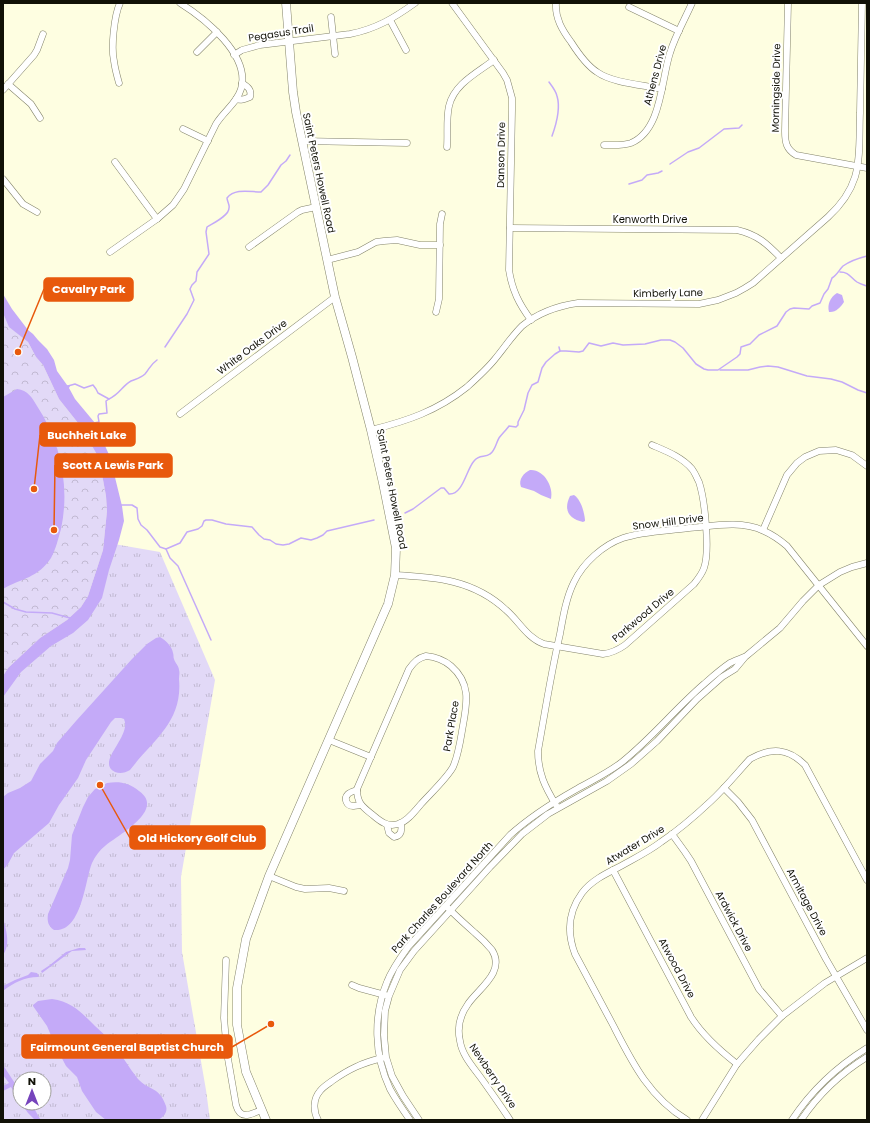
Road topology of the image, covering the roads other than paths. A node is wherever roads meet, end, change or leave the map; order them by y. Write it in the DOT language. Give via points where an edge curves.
graph roads {
  1 [pos="120,3"];
  2 [pos="180,3"];
  3 [pos="286,3"];
  4 [pos="415,3"];
  5 [pos="452,3"];
  6 [pos="556,3"];
  7 [pos="692,3"];
  8 [pos="788,3"];
  9 [pos="862,3"];
  10 [pos="629,7"];
  11 [pos="331,17"];
  12 [pos="390,20"];
  13 [pos="679,31"];
  14 [pos="218,32"];
  15 [pos="43,34"];
  16 [pos="333,36"];
  17 [pos="289,41"];
  18 [pos="406,50"];
  19 [pos="197,52"];
  20 [pos="335,54"];
  21 [pos="234,55"];
  22 [pos="494,60"];
  23 [pos="119,83"];
  24 [pos="242,83"];
  25 [pos="8,84"];
  26 [pos="662,89"];
  27 [pos="3,90"];
  28 [pos="236,99"];
  29 [pos="40,118"];
  30 [pos="183,129"];
  31 [pos="208,141"];
  32 [pos="302,142"];
  33 [pos="407,143"];
  34 [pos="604,145"];
  35 [pos="447,147"];
  36 [pos="115,162"];
  37 [pos="857,166"];
  38 [pos="867,168"];
  39 [pos="3,179"];
  40 [pos="316,207"];
  41 [pos="37,212"];
  42 [pos="442,214"];
  43 [pos="157,219"];
  44 [pos="510,228"];
  45 [pos="440,245"];
  46 [pos="249,248"];
  47 [pos="110,252"];
  48 [pos="781,258"];
  49 [pos="327,260"];
  50 [pos="335,297"];
  51 [pos="436,312"];
  52 [pos="531,320"];
  53 [pos="180,414"];
  54 [pos="371,430"];
  55 [pos="652,445"];
  56 [pos="867,466"];
  57 [pos="706,527"];
  58 [pos="763,530"];
  59 [pos="867,563"];
  60 [pos="395,575"];
  61 [pos="819,585"];
  62 [pos="867,646"];
  63 [pos="557,647"];
  64 [pos="745,656"];
  65 [pos="329,740"];
  66 [pos="639,747"];
  67 [pos="645,752"];
  68 [pos="371,757"];
  69 [pos="724,788"];
  70 [pos="357,790"];
  71 [pos="360,804"];
  72 [pos="557,805"];
  73 [pos="401,823"];
  74 [pos="387,825"];
  75 [pos="672,834"];
  76 [pos="613,870"];
  77 [pos="269,876"];
  78 [pos="867,880"];
  79 [pos="344,891"];
  80 [pos="445,906"];
  81 [pos="450,911"];
  82 [pos="867,958"];
  83 [pos="226,960"];
  84 [pos="836,976"];
  85 [pos="352,985"];
  86 [pos="386,995"];
  87 [pos="782,1016"];
  88 [pos="867,1030"];
  89 [pos="867,1048"];
  90 [pos="867,1057"];
  91 [pos="383,1058"];
  92 [pos="737,1064"];
  93 [pos="809,1098"];
  94 [pos="814,1103"];
  95 [pos="261,1110"];
  96 [pos="266,1120"];
  97 [pos="318,1120"];
  98 [pos="410,1120"];
  99 [pos="419,1120"];
  100 [pos="510,1120"];
  101 [pos="687,1120"];
  102 [pos="702,1120"];
  103 [pos="792,1120"];
  104 [pos="801,1120"];
  1 -- 23 [label="street" via="114,23 113,56"];
  2 -- 14 [label="street"];
  3 -- 17 [label="main road, Saint Peters Howell Road"];
  4 -- 12 [label="street, Pegasus Trail"];
  5 -- 22 [label="street, Danson Drive"];
  6 -- 26 [label="street" via="561,28 586,63 597,73 610,79"];
  7 -- 13 [label="street, Athens Drive"];
  8 -- 37 [label="street, Morningside Drive" via="786,145 796,155"];
  9 -- 37 [label="street, Kimberly Lane"];
  10 -- 13 [label="street"];
  11 -- 16 [label="street"];
  12 -- 16 [label="street, Pegasus Trail" via="363,31"];
  12 -- 18 [label="street"];
  13 -- 26 [label="street, Athens Drive" via="669,54"];
  14 -- 19 [label="street"];
  14 -- 21 [label="street"];
  15 -- 25 [label="street" via="34,55"];
  16 -- 17 [label="street, Pegasus Trail"];
  16 -- 20 [label="street"];
  17 -- 21 [label="street, Pegasus Trail" via="250,47"];
  17 -- 32 [label="main road, Saint Peters Howell Road" via="294,102"];
  21 -- 24 [label="street" via="241,69"];
  22 -- 35 [label="street" via="455,90 449,107"];
  22 -- 44 [label="street, Danson Drive" via="507,80 512,98"];
  24 -- 28 [label="street"];
  24 -- 28 [label="street" via="250,89 250,97 244,100"];
  25 -- 27 [label="street"];
  25 -- 29 [label="street" via="31,104"];
  26 -- 34 [label="street, Athens Drive" via="656,111 642,136 624,145"];
  28 -- 31 [label="street" via="219,118"];
  30 -- 31 [label="street"];
  31 -- 43 [label="street" via="181,194 168,211"];
  32 -- 33 [label="street"];
  32 -- 40 [label="main road, Saint Peters Howell Road"];
  36 -- 43 [label="street"];
  37 -- 38 [label="street, Morningside Drive"];
  37 -- 48 [label="street, Kimberly Lane" via="849,190 836,210"];
  39 -- 41 [label="street" via="23,204"];
  40 -- 46 [label="street" via="298,212"];
  40 -- 49 [label="main road, Saint Peters Howell Road"];
  42 -- 45 [label="street"];
  43 -- 47 [label="street"];
  44 -- 48 [label="street, Kenworth Drive" via="737,230 763,240"];
  44 -- 52 [label="street, Danson Drive" via="510,279 516,297"];
  45 -- 49 [label="street" via="420,245 397,240 376,242 358,252"];
  45 -- 51 [label="street" via="439,299"];
  48 -- 52 [label="street, Kimberly Lane" via="745,288 713,301 699,304 578,303 549,310"];
  49 -- 50 [label="main road, Saint Peters Howell Road"];
  50 -- 53 [label="street, White Oaks Drive"];
  50 -- 54 [label="main road, Saint Peters Howell Road"];
  52 -- 54 [label="street, Kimberly Lane" via="515,334 482,374 446,401 414,418"];
  54 -- 60 [label="main road, Saint Peters Howell Road" via="396,548"];
  55 -- 57 [label="street, Parkwood Drive" via="678,458 695,474 702,494"];
  56 -- 58 [label="street" via="852,455 836,450 819,451 805,457 787,475"];
  57 -- 58 [label="street, Snow Hill Drive" via="735,524"];
  57 -- 63 [label="street, Snow Hill Drive" via="622,538 599,552 574,580 568,594"];
  57 -- 63 [label="street, Parkwood Drive" via="707,551 700,576 625,645 603,654"];
  58 -- 61 [label="street, Snow Hill Drive" via="787,546"];
  59 -- 61 [label="street, Park Charles Boulevard North" via="840,572"];
  60 -- 63 [label="street, Parkwood Drive" via="447,580 483,592 515,618 537,642"];
  60 -- 65 [label="main road, Saint Peters Howell Road" via="388,604"];
  61 -- 62 [label="street, Snow Hill Drive"];
  61 -- 64 [label="street, Park Charles Boulevard North" via="780,628"];
  63 -- 72 [label="street, Snow Hill Drive" via="538,763 540,774"];
  64 -- 66 [label="street, Park Charles Boulevard North" via="730,663 709,679"];
  64 -- 67 [label="street, Park Charles Boulevard North" via="735,669 722,677 692,704"];
  65 -- 68 [label="street"];
  65 -- 77 [label="main road, Saint Peters Howell Road"];
  66 -- 67 [label="street"];
  66 -- 72 [label="street, Park Charles Boulevard North" via="621,763"];
  67 -- 72 [label="street, Park Charles Boulevard North" via="607,781"];
  68 -- 70 [label="street, Park Place"];
  68 -- 73 [label="street, Park Place" via="413,663 421,657 432,657 444,661 456,670 464,683 467,704 456,760 449,773"];
  69 -- 75 [label="street, Atwater Drive"];
  69 -- 78 [label="street, Atwater Drive" via="750,759 758,754 776,751 793,755 811,775"];
  69 -- 84 [label="street, Armitage Drive" via="752,820"];
  70 -- 71 [label="street"];
  70 -- 71 [label="street, Park Place" via="345,798 346,802 354,806"];
  71 -- 74 [label="street, Park Place"];
  72 -- 80 [label="street, Park Charles Boulevard North" via="535,814 510,835"];
  72 -- 81 [label="street, Park Charles Boulevard North" via="514,841"];
  73 -- 74 [label="street"];
  73 -- 74 [label="street, Park Place" via="402,830 396,836 389,833"];
  75 -- 76 [label="street, Atwater Drive"];
  75 -- 87 [label="street, Ardwick Drive" via="688,857 759,989"];
  76 -- 92 [label="street, Atwood Drive" via="698,1027"];
  76 -- 101 [label="street, Atwater Drive" via="598,878 576,901 570,922 572,944 633,1064 656,1094"];
  77 -- 79 [label="street" via="305,888"];
  77 -- 95 [label="main road, Saint Peters Howell Road" via="246,939 237,988 237,1025 246,1072"];
  80 -- 81 [label="street, Newberry Drive"];
  80 -- 86 [label="street, Park Charles Boulevard North" via="400,958 387,980"];
  81 -- 86 [label="street, Park Charles Boulevard North" via="407,960"];
  81 -- 100 [label="street, Newberry Drive" via="487,944 495,958 491,978 463,1012 459,1034 465,1055"];
  82 -- 84 [label="street"];
  83 -- 95 [label="street" via="224,1018 236,1106 243,1115"];
  84 -- 87 [label="street"];
  84 -- 88 [label="street, Armitage Drive"];
  85 -- 86 [label="street"];
  86 -- 91 [label="street, Park Charles Boulevard North"];
  87 -- 92 [label="street"];
  89 -- 93 [label="street" via="831,1075"];
  90 -- 94 [label="street" via="835,1081"];
  91 -- 97 [label="street" via="362,1063 346,1071 320,1091 315,1103"];
  91 -- 98 [label="street, Park Charles Boulevard North" via="385,1078"];
  91 -- 99 [label="street, Park Charles Boulevard North" via="397,1087"];
  92 -- 102 [label="street"];
  93 -- 94 [label="street"];
  93 -- 103 [label="street"];
  94 -- 104 [label="street"];
  95 -- 96 [label="main road, Saint Peters Howell Road"];
}
